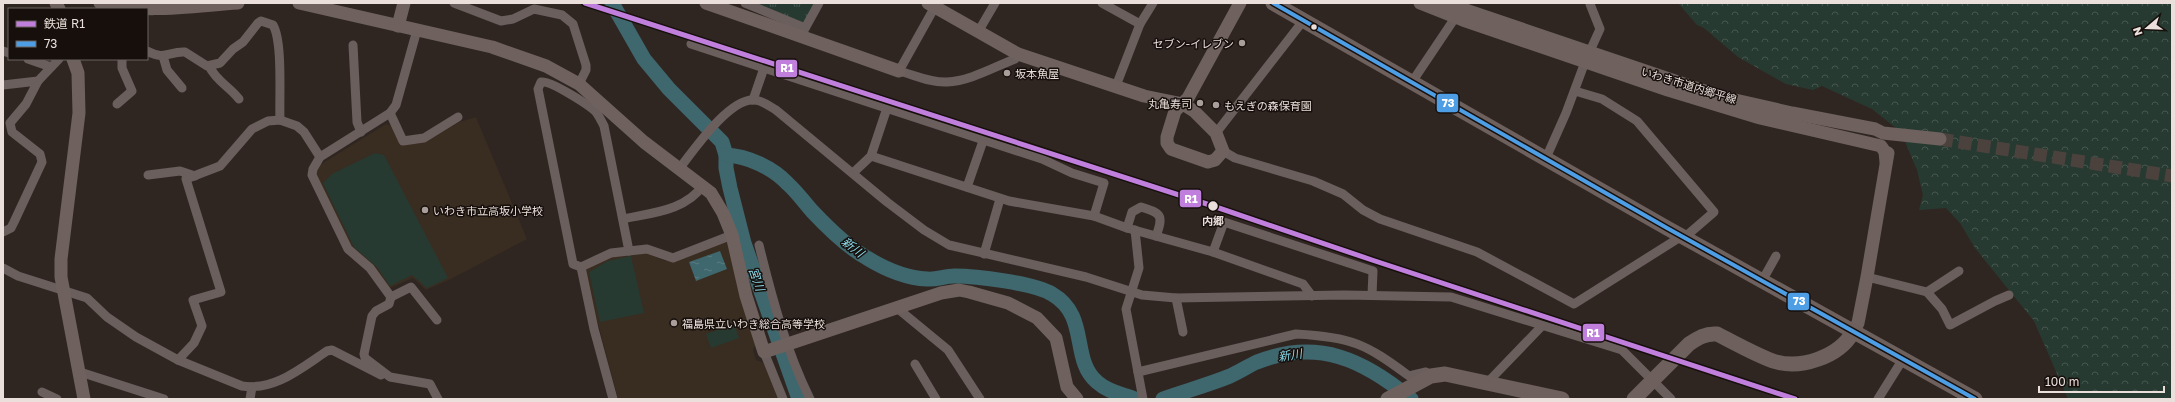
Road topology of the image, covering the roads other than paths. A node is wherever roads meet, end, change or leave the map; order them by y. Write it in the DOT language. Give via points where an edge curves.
graph roads {
  1 [pos="100,3"];
  2 [pos="238,3"];
  3 [pos="298,3"];
  4 [pos="454,3"];
  5 [pos="706,3"];
  6 [pos="745,3"];
  7 [pos="819,3"];
  8 [pos="995,3"];
  9 [pos="1102,3"];
  10 [pos="1153,3"];
  11 [pos="1240,3"];
  12 [pos="1273,3"];
  13 [pos="1420,3"];
  14 [pos="1445,3"];
  15 [pos="404,4"];
  16 [pos="933,4"];
  17 [pos="1590,4"];
  18 [pos="124,5"];
  19 [pos="157,5"];
  20 [pos="1461,10"];
  21 [pos="1303,21"];
  22 [pos="1140,24"];
  23 [pos="398,26"];
  24 [pos="417,30"];
  25 [pos="803,32"];
  26 [pos="978,32"];
  27 [pos="691,44"];
  28 [pos="353,45"];
  29 [pos="148,52"];
  30 [pos="1018,54"];
  31 [pos="163,56"];
  32 [pos="1588,58"];
  33 [pos="31,60"];
  34 [pos="58,60"];
  35 [pos="73,60"];
  36 [pos="122,60"];
  37 [pos="52,66"];
  38 [pos="208,66"];
  39 [pos="764,68"];
  40 [pos="899,71"];
  41 [pos="38,81"];
  42 [pos="1412,82"];
  43 [pos="580,84"];
  44 [pos="3,85"];
  45 [pos="1116,86"];
  46 [pos="182,88"];
  47 [pos="1575,91"];
  48 [pos="239,99"];
  49 [pos="753,100"];
  50 [pos="117,104"];
  51 [pos="1183,104"];
  52 [pos="887,108"];
  53 [pos="390,113"];
  54 [pos="616,115"];
  55 [pos="458,117"];
  56 [pos="280,120"];
  57 [pos="604,126"];
  58 [pos="1793,126"];
  59 [pos="361,132"];
  60 [pos="1216,133"];
  61 [pos="1883,133"];
  62 [pos="1940,139"];
  63 [pos="983,141"];
  64 [pos="1223,151"];
  65 [pos="871,156"];
  66 [pos="320,157"];
  67 [pos="1546,158"];
  68 [pos="1886,162"];
  69 [pos="681,167"];
  70 [pos="853,173"];
  71 [pos="148,175"];
  72 [pos="195,176"];
  73 [pos="703,186"];
  74 [pos="967,187"];
  75 [pos="1000,198"];
  76 [pos="1094,216"];
  77 [pos="623,219"];
  78 [pos="1131,229"];
  79 [pos="3,232"];
  80 [pos="732,235"];
  81 [pos="1156,236"];
  82 [pos="1683,236"];
  83 [pos="759,245"];
  84 [pos="629,251"];
  85 [pos="1213,252"];
  86 [pos="984,254"];
  87 [pos="1776,256"];
  88 [pos="581,267"];
  89 [pos="3,268"];
  90 [pos="1959,271"];
  91 [pos="1867,277"];
  92 [pos="1762,281"];
  93 [pos="64,291"];
  94 [pos="1131,292"];
  95 [pos="1927,292"];
  96 [pos="1372,295"];
  97 [pos="2009,295"];
  98 [pos="1312,296"];
  99 [pos="391,297"];
  100 [pos="1176,298"];
  101 [pos="897,308"];
  102 [pos="438,320"];
  103 [pos="1541,327"];
  104 [pos="1183,332"];
  105 [pos="1853,332"];
  106 [pos="787,345"];
  107 [pos="767,351"];
  108 [pos="1903,359"];
  109 [pos="178,360"];
  110 [pos="915,364"];
  111 [pos="80,372"];
  112 [pos="1138,373"];
  113 [pos="1440,374"];
  114 [pos="390,378"];
  115 [pos="1486,383"];
  116 [pos="252,388"];
  117 [pos="42,392"];
  118 [pos="57,399"];
  119 [pos="84,399"];
  120 [pos="164,399"];
  121 [pos="250,399"];
  122 [pos="438,399"];
  123 [pos="613,399"];
  124 [pos="783,399"];
  125 [pos="810,399"];
  126 [pos="936,399"];
  127 [pos="980,399"];
  128 [pos="1077,399"];
  129 [pos="1143,399"];
  130 [pos="1388,399"];
  131 [pos="1562,399"];
  132 [pos="1634,399"];
  133 [pos="1671,399"];
  134 [pos="1878,399"];
  135 [pos="1975,399"];
  1 -- 18 [label="street"];
  2 -- 19 [label="street"];
  3 -- 23 [label="street"];
  4 -- 43 [label="street" via="501,21 513,19 534,9 562,15 573,24 586,65"];
  5 -- 25 [label="street"];
  6 -- 25 [label="street"];
  7 -- 25 [label="street"];
  8 -- 26 [label="street"];
  9 -- 22 [label="street"];
  10 -- 22 [label="street"];
  11 -- 51 [label="street"];
  12 -- 21 [label="main road"];
  13 -- 20 [label="street, いわき市道内郷平線"];
  14 -- 20 [label="street, いわき市道内郷平線"];
  15 -- 23 [label="street"];
  16 -- 26 [label="street"];
  16 -- 40 [label="street"];
  17 -- 32 [label="street" via="1600,29"];
  18 -- 19 [label="street"];
  20 -- 32 [label="street, いわき市道内郷平線"];
  20 -- 42 [label="street"];
  21 -- 42 [label="main road"];
  21 -- 60 [label="street"];
  22 -- 45 [label="street"];
  23 -- 24 [label="street"];
  24 -- 43 [label="street" via="521,56"];
  24 -- 53 [label="street" via="396,105"];
  25 -- 40 [label="street"];
  26 -- 30 [label="street"];
  27 -- 39 [label="street"];
  28 -- 59 [label="street" via="357,122"];
  29 -- 31 [label="street"];
  30 -- 40 [label="street" via="1015,59 960,81 932,81"];
  30 -- 45 [label="street"];
  31 -- 38 [label="street" via="185,52"];
  31 -- 46 [label="street" via="167,70"];
  32 -- 47 [label="street"];
  32 -- 58 [label="street, いわき市道内郷平線" via="1697,99"];
  32 -- 61 [label="street, いわき市道内郷平線" via="1722,97 1875,129"];
  33 -- 37 [label="street"];
  34 -- 37 [label="street"];
  35 -- 93 [label="street" via="78,73 79,113 62,259 61,277"];
  36 -- 50 [label="street" via="122,68 132,91"];
  37 -- 41 [label="street"];
  38 -- 48 [label="street" via="218,81"];
  38 -- 56 [label="street" via="225,60 258,22 272,25 279,50"];
  39 -- 49 [label="street"];
  39 -- 52 [label="street"];
  41 -- 44 [label="street"];
  41 -- 79 [label="street" via="26,104 10,123 10,127 12,132 40,154 42,162 14,222"];
  42 -- 67 [label="main road"];
  43 -- 54 [label="street"];
  45 -- 51 [label="street" via="1144,96"];
  47 -- 67 [label="street"];
  47 -- 82 [label="street" via="1602,99 1637,121 1714,212"];
  49 -- 69 [label="street" via="734,107 721,118"];
  49 -- 70 [label="street" via="765,103 776,110"];
  51 -- 60 [label="street" via="1194,111"];
  51 -- 64 [label="street" via="1175,111 1167,137 1171,149 1208,162 1215,160"];
  52 -- 63 [label="street"];
  52 -- 65 [label="street"];
  53 -- 55 [label="street" via="403,141 424,138"];
  53 -- 59 [label="street"];
  54 -- 57 [label="street"];
  54 -- 69 [label="street" via="644,142"];
  56 -- 66 [label="street" via="298,126"];
  56 -- 72 [label="street" via="268,121 252,129 220,166"];
  57 -- 77 [label="street"];
  57 -- 88 [label="street" via="596,112 577,99 548,82 541,82 538,85 574,264"];
  58 -- 61 [label="street" via="1873,137"];
  58 -- 68 [label="street, いわき市道内郷平線" via="1881,146 1885,152"];
  59 -- 66 [label="street"];
  60 -- 64 [label="street"];
  61 -- 62 [label="street, いわき市道内郷平線"];
  61 -- 68 [label="street" via="1889,148"];
  63 -- 74 [label="street"];
  63 -- 76 [label="street" via="1042,159 1104,184"];
  64 -- 82 [label="street" via="1235,158 1313,181 1343,194 1363,210 1380,219 1477,252 1574,304"];
  65 -- 70 [label="street"];
  65 -- 74 [label="street"];
  66 -- 99 [label="street" via="313,169 313,179 348,249 370,268"];
  67 -- 82 [label="main road"];
  68 -- 91 [label="street"];
  69 -- 73 [label="street"];
  70 -- 86 [label="street" via="939,240"];
  71 -- 72 [label="street" via="180,171"];
  72 -- 109 [label="street" via="186,179 221,292 194,300 202,326 194,343"];
  73 -- 77 [label="street" via="699,192 672,209"];
  73 -- 80 [label="street" via="711,192"];
  74 -- 75 [label="street"];
  75 -- 76 [label="street"];
  75 -- 86 [label="street"];
  76 -- 78 [label="street"];
  77 -- 84 [label="street"];
  78 -- 81 [label="street"];
  78 -- 81 [label="street" via="1132,212 1141,207 1160,215"];
  78 -- 94 [label="street" via="1138,268"];
  80 -- 84 [label="street" via="673,258 646,249"];
  80 -- 107 [label="street" via="746,296"];
  81 -- 85 [label="street"];
  82 -- 92 [label="main road"];
  83 -- 106 [label="street"];
  84 -- 88 [label="street" via="611,253"];
  85 -- 96 [label="street" via="1224,222 1373,271"];
  85 -- 98 [label="street" via="1303,284"];
  86 -- 94 [label="street" via="1086,277"];
  87 -- 92 [label="street"];
  88 -- 123 [label="street"];
  89 -- 93 [label="street" via="18,276"];
  90 -- 95 [label="street"];
  91 -- 95 [label="street"];
  91 -- 105 [label="street" via="1858,324"];
  92 -- 105 [label="main road"];
  93 -- 109 [label="street" via="87,298 107,317 136,337"];
  93 -- 111 [label="street"];
  94 -- 100 [label="street"];
  94 -- 112 [label="street" via="1126,309"];
  95 -- 97 [label="street" via="1942,310 1950,325"];
  96 -- 98 [label="street"];
  96 -- 103 [label="street" via="1451,297"];
  98 -- 100 [label="street"];
  99 -- 102 [label="street" via="411,287"];
  99 -- 114 [label="street" via="389,304 372,316 364,354 368,361"];
  100 -- 104 [label="street"];
  101 -- 106 [label="street"];
  101 -- 127 [label="street" via="948,350"];
  101 -- 128 [label="street" via="941,292 959,290 1017,307 1037,318 1056,338 1067,387"];
  103 -- 115 [label="street"];
  103 -- 133 [label="street" via="1622,350"];
  105 -- 108 [label="main road"];
  105 -- 132 [label="main road" via="1848,342 1840,349 1808,362 1791,364 1773,361 1717,334 1699,337"];
  106 -- 107 [label="street"];
  106 -- 125 [label="street"];
  107 -- 124 [label="street"];
  108 -- 134 [label="street"];
  108 -- 135 [label="main road"];
  109 -- 116 [label="street" via="225,380"];
  110 -- 126 [label="street"];
  111 -- 119 [label="street"];
  111 -- 120 [label="street"];
  112 -- 113 [label="street" via="1296,334 1322,335 1356,342 1371,349 1409,376 1428,372"];
  112 -- 129 [label="street"];
  113 -- 115 [label="main road"];
  113 -- 130 [label="main road" via="1431,376"];
  114 -- 116 [label="street" via="376,374 332,350 277,382"];
  114 -- 122 [label="street" via="426,382 433,387"];
  115 -- 131 [label="main road"];
  116 -- 121 [label="street"];
  117 -- 118 [label="street"];
}
